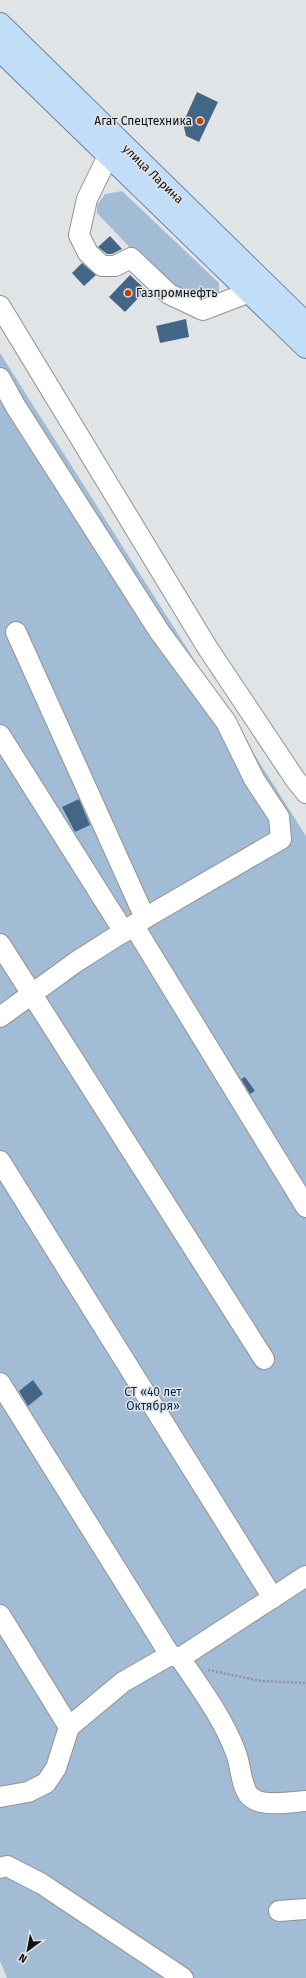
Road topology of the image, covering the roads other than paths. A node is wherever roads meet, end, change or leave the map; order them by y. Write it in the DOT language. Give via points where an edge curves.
graph roads {
  1 [pos="0,24"];
  2 [pos="0,50"];
  3 [pos="46,81"];
  4 [pos="103,140"];
  5 [pos="250,292"];
  6 [pos="0,306"];
  7 [pos="306,324"];
  8 [pos="306,347"];
  9 [pos="0,378"];
  10 [pos="16,632"];
  11 [pos="0,735"];
  12 [pos="306,793"];
  13 [pos="134,925"];
  14 [pos="0,944"];
  15 [pos="31,994"];
  16 [pos="0,1017"];
  17 [pos="0,1161"];
  18 [pos="306,1207"];
  19 [pos="264,1359"];
  20 [pos="0,1383"];
  21 [pos="306,1576"];
  22 [pos="273,1598"];
  23 [pos="0,1615"];
  24 [pos="180,1661"];
  25 [pos="69,1727"];
  26 [pos="0,1797"];
  27 [pos="306,1801"];
  28 [pos="0,1868"];
  29 [pos="306,1909"];
  30 [pos="279,1911"];
  31 [pos="183,1978"];
  1 -- 3 [label="main road, улица Ларина"];
  2 -- 3 [label="main road, улица Ларина"];
  3 -- 4 [label="main road, улица Ларина"];
  4 -- 5 [label="main road, улица Ларина"];
  4 -- 5 [label="lane" via="79,234 88,253 102,266 115,266 131,258 169,294 203,310"];
  4 -- 7 [label="main road, улица Ларина"];
  5 -- 8 [label="main road, улица Ларина"];
  6 -- 12 [label="lane" via="207,648 294,779"];
  9 -- 13 [label="lane" via="160,631 226,722 254,779 279,817 281,839"];
  10 -- 13 [label="lane"];
  11 -- 13 [label="lane"];
  13 -- 15 [label="lane"];
  13 -- 18 [label="lane"];
  14 -- 15 [label="lane"];
  15 -- 16 [label="lane"];
  15 -- 19 [label="lane"];
  17 -- 22 [label="lane"];
  20 -- 24 [label="lane"];
  21 -- 22 [label="lane"];
  22 -- 24 [label="lane"];
  23 -- 25 [label="lane"];
  24 -- 25 [label="lane" via="124,1682"];
  24 -- 27 [label="lane" via="228,1731 239,1759 246,1791 252,1799 281,1803"];
  25 -- 26 [label="lane" via="56,1768 46,1782 28,1792"];
  28 -- 31 [label="lane" via="7,1866 42,1884"];
  29 -- 30 [label="lane"];
}
